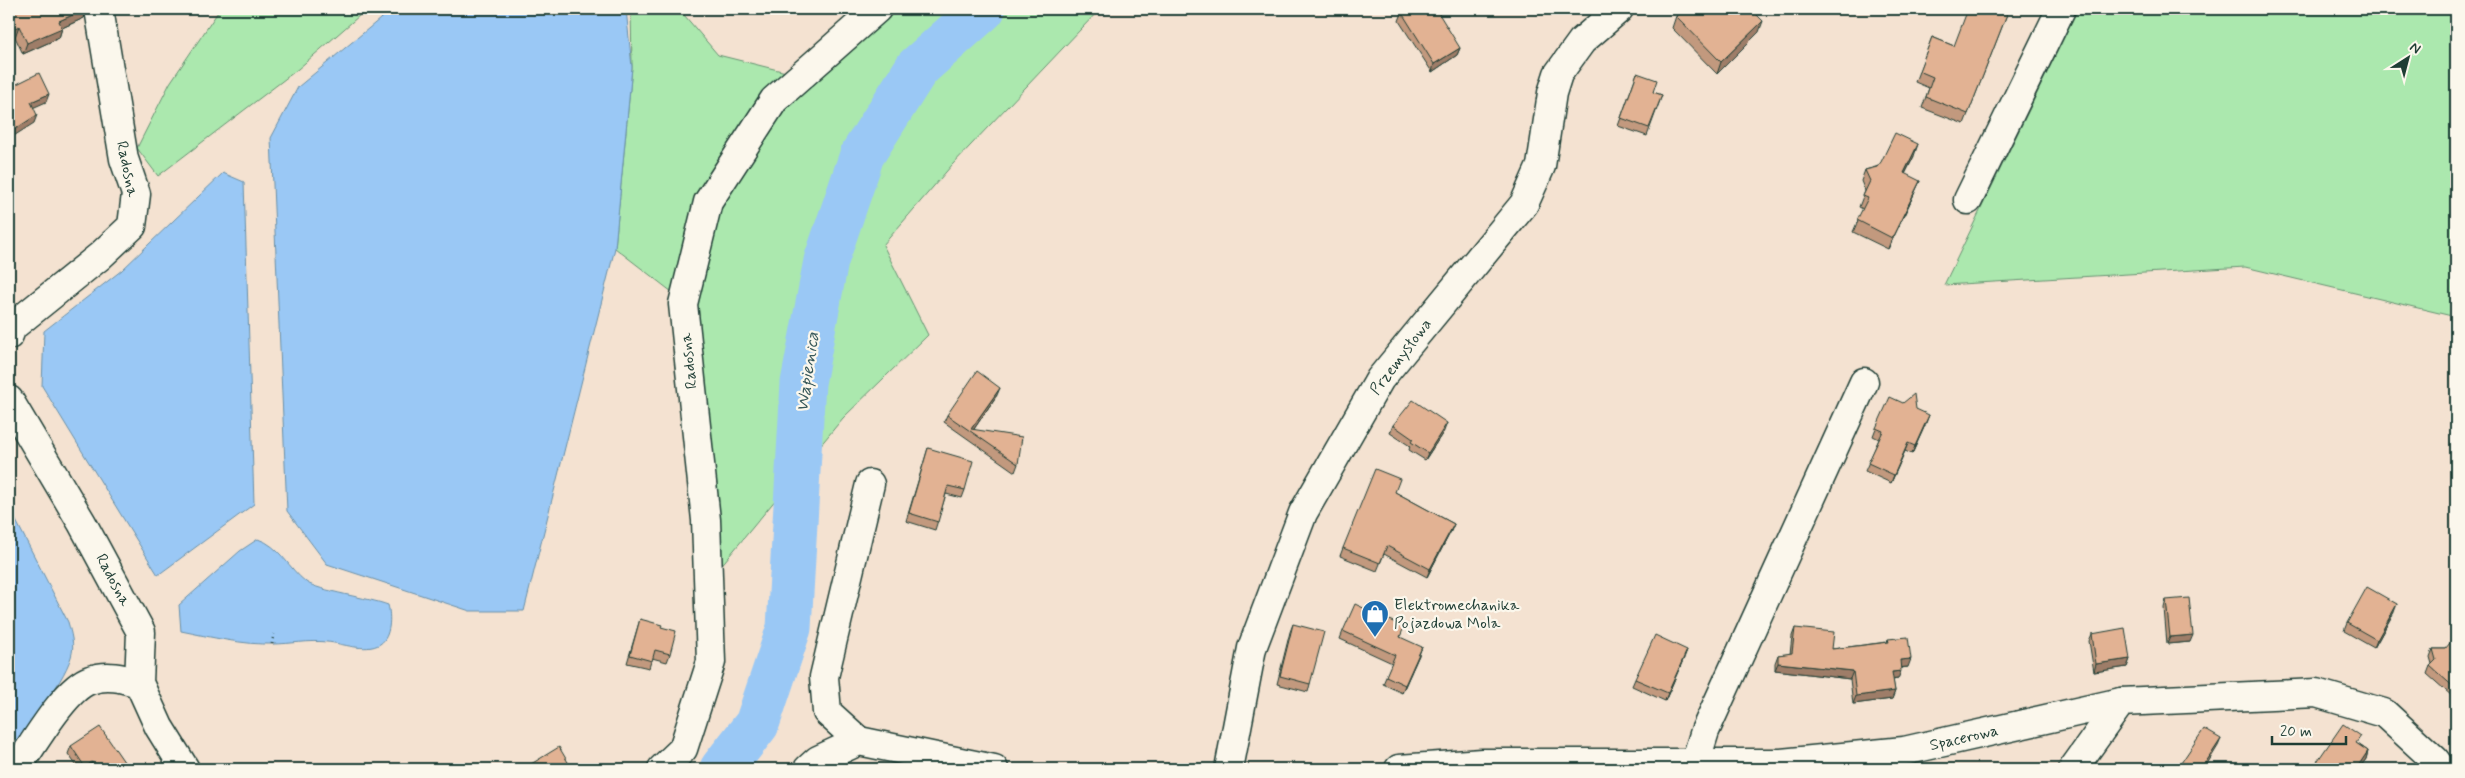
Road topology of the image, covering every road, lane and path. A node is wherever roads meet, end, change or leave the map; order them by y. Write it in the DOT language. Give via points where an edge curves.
graph roads {
  1 [pos="99,9"];
  2 [pos="877,9"];
  3 [pos="1619,9"];
  4 [pos="2061,9"];
  5 [pos="1968,200"];
  6 [pos="9,335"];
  7 [pos="1864,382"];
  8 [pos="9,400"];
  9 [pos="870,484"];
  10 [pos="274,634"];
  11 [pos="272,644"];
  12 [pos="139,682"];
  13 [pos="2121,702"];
  14 [pos="859,741"];
  15 [pos="1695,763"];
  16 [pos="16,769"];
  17 [pos="185,769"];
  18 [pos="662,769"];
  19 [pos="808,769"];
  20 [pos="994,769"];
  21 [pos="1229,769"];
  22 [pos="1399,769"];
  23 [pos="2073,769"];
  24 [pos="2442,769"];
  1 -- 6 [label="street, Radosna" via="124,159 136,194 132,226 12,327"];
  2 -- 18 [label="street, Radosna" via="774,100 708,202 683,304 706,520 711,662 683,749"];
  3 -- 21 [label="street, Przemysłowa" via="1582,41 1558,74 1541,166 1524,204 1380,379 1303,513 1252,648"];
  4 -- 5 [label="street"];
  7 -- 15 [label="street" via="1705,731"];
  8 -- 12 [label="street, Radosna" via="82,523 141,632"];
  9 -- 14 [label="street" via="824,677 827,712"];
  10 -- 11 [label="path"];
  12 -- 16 [label="street" via="115,676 88,680 65,698"];
  12 -- 17 [label="street, Radosna" via="159,727"];
  13 -- 15 [label="street, Spacerowa" via="1904,751 1781,763"];
  13 -- 23 [label="street"];
  13 -- 24 [label="street, Spacerowa" via="2316,693 2384,713"];
  14 -- 19 [label="street" via="818,760"];
  14 -- 20 [label="street"];
  15 -- 22 [label="street, Spacerowa" via="1482,763"];
}
